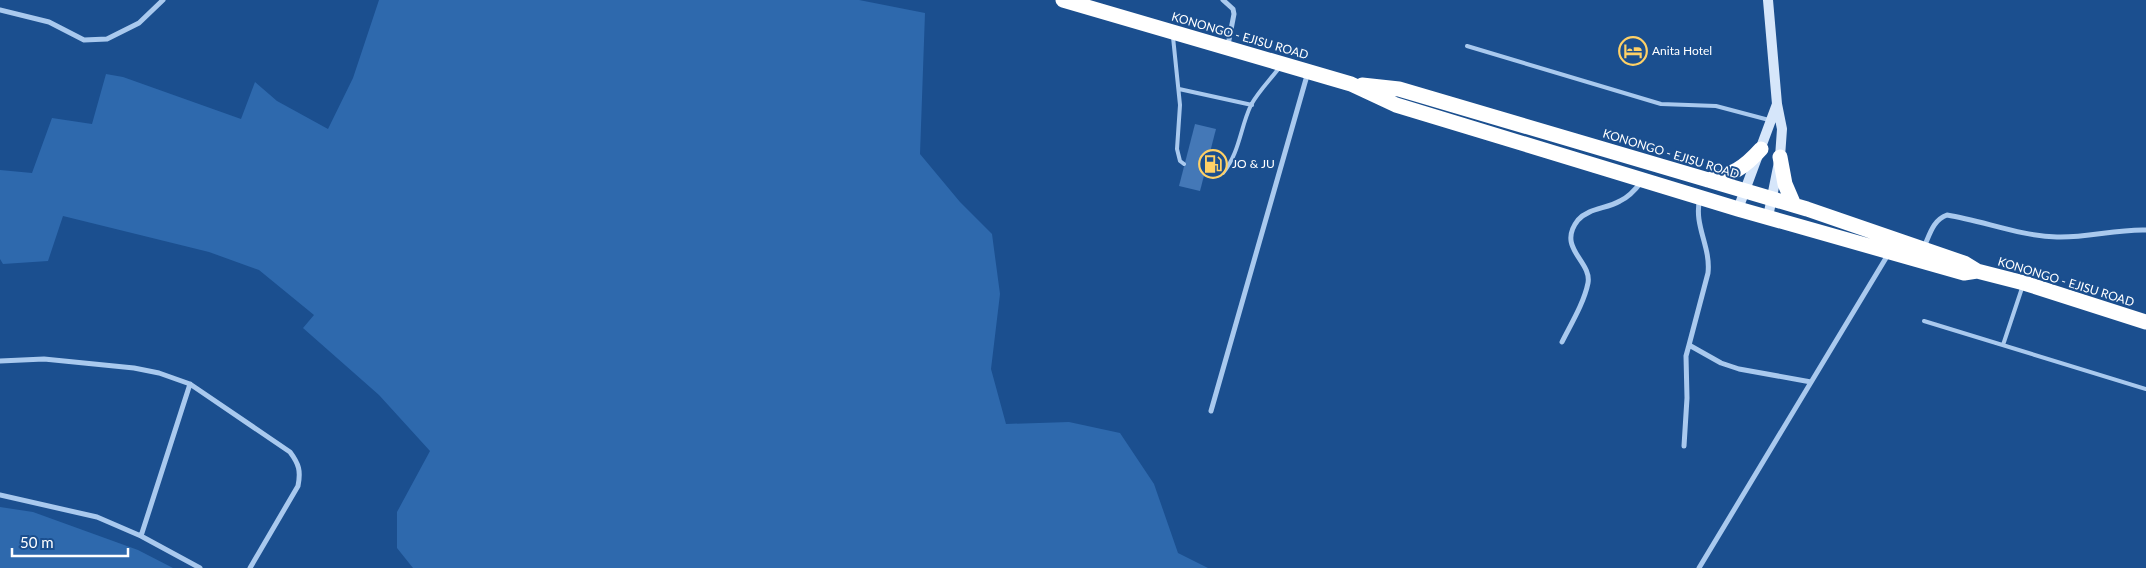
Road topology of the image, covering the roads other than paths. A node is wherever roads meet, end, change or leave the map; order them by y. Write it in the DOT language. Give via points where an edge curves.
graph roads {
  1 [pos="163,0"];
  2 [pos="1063,0"];
  3 [pos="1223,0"];
  4 [pos="1767,0"];
  5 [pos="0,10"];
  6 [pos="1173,32"];
  7 [pos="1467,46"];
  8 [pos="1227,48"];
  9 [pos="1282,64"];
  10 [pos="1308,72"];
  11 [pos="1351,84"];
  12 [pos="1179,89"];
  13 [pos="1777,104"];
  14 [pos="1252,105"];
  15 [pos="1770,120"];
  16 [pos="1761,149"];
  17 [pos="1780,157"];
  18 [pos="1184,164"];
  19 [pos="1205,170"];
  20 [pos="1708,180"];
  21 [pos="1642,181"];
  22 [pos="1744,192"];
  23 [pos="1700,198"];
  24 [pos="1773,200"];
  25 [pos="1794,205"];
  26 [pos="1738,209"];
  27 [pos="1768,218"];
  28 [pos="2146,230"];
  29 [pos="1923,250"];
  30 [pos="1890,253"];
  31 [pos="1977,271"];
  32 [pos="2024,283"];
  33 [pos="1924,321"];
  34 [pos="2146,322"];
  35 [pos="1562,342"];
  36 [pos="1689,345"];
  37 [pos="2003,345"];
  38 [pos="0,361"];
  39 [pos="1812,382"];
  40 [pos="190,384"];
  41 [pos="2146,389"];
  42 [pos="1211,411"];
  43 [pos="1684,446"];
  44 [pos="0,495"];
  45 [pos="141,536"];
  46 [pos="200,568"];
  47 [pos="250,568"];
  48 [pos="1699,568"];
  1 -- 5 [label="street" via="139,23 107,39 84,40 49,22"];
  2 -- 6 [label="highway, KONONGO - EJISU ROAD"];
  3 -- 8 [label="street" via="1234,14"];
  4 -- 13 [label="street"];
  6 -- 8 [label="highway, KONONGO - EJISU ROAD"];
  6 -- 12 [label="lane"];
  7 -- 15 [label="lane" via="1661,104 1716,106"];
  8 -- 9 [label="highway, KONONGO - EJISU ROAD"];
  9 -- 10 [label="highway, KONONGO - EJISU ROAD"];
  9 -- 14 [label="lane"];
  10 -- 11 [label="highway, KONONGO - EJISU ROAD"];
  10 -- 42 [label="street"];
  11 -- 20 [label="highway, KONONGO - EJISU ROAD" via="1399,89"];
  11 -- 21 [label="highway, KONONGO - EJISU ROAD" via="1396,105"];
  12 -- 14 [label="lane"];
  12 -- 18 [label="lane" via="1177,149"];
  13 -- 15 [label="street"];
  13 -- 17 [label="street" via="1782,129"];
  14 -- 19 [label="lane" via="1242,137 1223,173"];
  15 -- 16 [label="street"];
  16 -- 20 [label="highway" via="1736,172"];
  16 -- 22 [label="street"];
  17 -- 24 [label="street"];
  17 -- 25 [label="highway" via="1785,184"];
  20 -- 22 [label="highway, KONONGO - EJISU ROAD"];
  21 -- 23 [label="highway, KONONGO - EJISU ROAD"];
  21 -- 35 [label="street" via="1620,201 1587,212 1573,230 1574,252 1587,270 1588,282"];
  22 -- 24 [label="highway, KONONGO - EJISU ROAD"];
  22 -- 26 [label="street"];
  23 -- 26 [label="highway, KONONGO - EJISU ROAD"];
  23 -- 36 [label="street" via="1698,218 1709,260"];
  24 -- 25 [label="highway, KONONGO - EJISU ROAD"];
  24 -- 27 [label="street"];
  25 -- 29 [label="highway, KONONGO - EJISU ROAD"];
  26 -- 27 [label="highway, KONONGO - EJISU ROAD"];
  27 -- 30 [label="highway, KONONGO - EJISU ROAD"];
  28 -- 29 [label="street" via="2058,237 1947,215 1934,224"];
  29 -- 31 [label="highway, KONONGO - EJISU ROAD" via="1964,263"];
  30 -- 31 [label="highway, KONONGO - EJISU ROAD" via="1964,273"];
  30 -- 39 [label="street"];
  31 -- 32 [label="highway, KONONGO - EJISU ROAD"];
  32 -- 34 [label="highway, KONONGO - EJISU ROAD"];
  32 -- 37 [label="lane"];
  33 -- 37 [label="lane"];
  36 -- 39 [label="street" via="1721,363"];
  36 -- 43 [label="street"];
  37 -- 41 [label="lane"];
  38 -- 40 [label="street" via="44,359 134,368"];
  39 -- 48 [label="street"];
  40 -- 45 [label="street"];
  40 -- 47 [label="street" via="290,452 300,466 298,486"];
  44 -- 45 [label="street" via="97,517"];
  45 -- 46 [label="street"];
}
